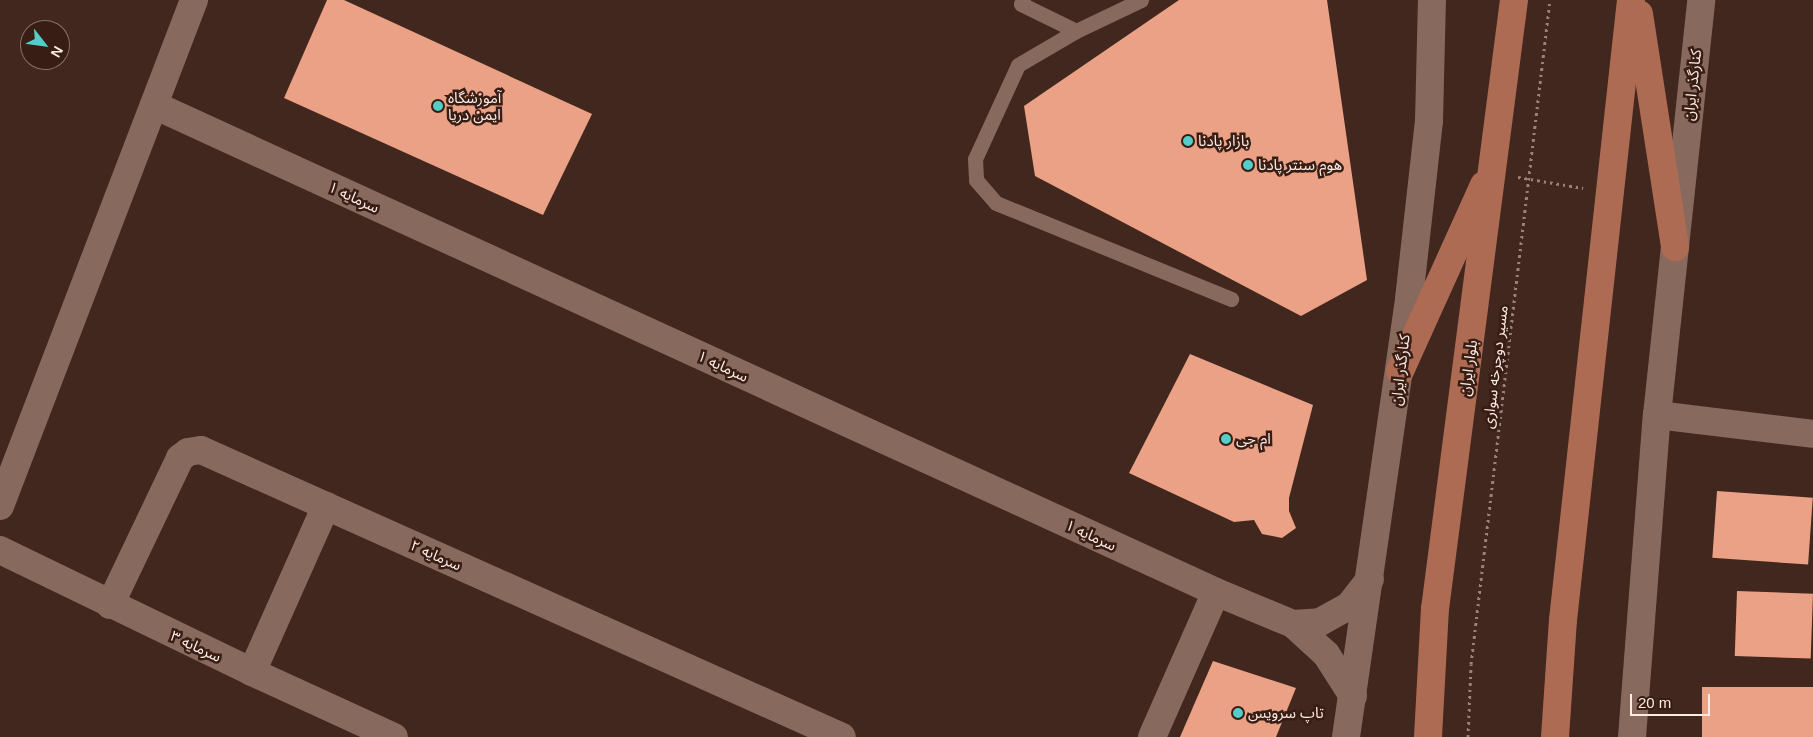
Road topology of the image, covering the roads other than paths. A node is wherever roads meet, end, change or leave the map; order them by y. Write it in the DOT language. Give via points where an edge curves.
graph roads {
  1 [pos="194,0"];
  2 [pos="1023,0"];
  3 [pos="1140,0"];
  4 [pos="1432,0"];
  5 [pos="1514,0"];
  6 [pos="1631,0"];
  7 [pos="1637,0"];
  8 [pos="1701,0"];
  9 [pos="1076,31"];
  10 [pos="154,105"];
  11 [pos="1495,165"];
  12 [pos="1675,247"];
  13 [pos="1231,299"];
  14 [pos="1400,371"];
  15 [pos="1657,415"];
  16 [pos="1813,434"];
  17 [pos="0,506"];
  18 [pos="326,506"];
  19 [pos="0,550"];
  20 [pos="1371,578"];
  21 [pos="1216,592"];
  22 [pos="110,605"];
  23 [pos="1293,624"];
  24 [pos="252,672"];
  25 [pos="1353,696"];
  26 [pos="394,737"];
  27 [pos="842,737"];
  28 [pos="1152,737"];
  29 [pos="1346,737"];
  30 [pos="1428,737"];
  31 [pos="1554,737"];
  32 [pos="1632,737"];
  1 -- 10 [label="street"];
  2 -- 9 [label="lane" via="1021,4"];
  3 -- 9 [label="lane"];
  4 -- 14 [label="street, کنارگذر ایران" via="1429,121"];
  5 -- 11 [label="main road, بلوار ایران"];
  6 -- 31 [label="main road" via="1563,620"];
  7 -- 12 [label="main road"];
  8 -- 12 [label="street, کنارگذر ایران"];
  9 -- 13 [label="lane" via="1018,65 975,159 976,180 996,202"];
  10 -- 17 [label="street"];
  10 -- 21 [label="street, سرمایه ۱"];
  11 -- 14 [label="main road"];
  11 -- 30 [label="main road, بلوار ایران" via="1435,609"];
  12 -- 15 [label="street, کنارگذر ایران"];
  14 -- 20 [label="street, کنارگذر ایران"];
  15 -- 16 [label="street"];
  15 -- 32 [label="street, کنارگذر ایران"];
  18 -- 22 [label="street, سرمایه ۲" via="201,450 188,452 180,458"];
  18 -- 24 [label="street"];
  18 -- 27 [label="street, سرمایه ۲"];
  19 -- 22 [label="street, سرمایه ۳"];
  20 -- 23 [label="street" via="1348,606 1320,622"];
  20 -- 25 [label="street, کنارگذر ایران"];
  21 -- 23 [label="street, سرمایه ۱"];
  21 -- 28 [label="street"];
  22 -- 24 [label="street, سرمایه ۳"];
  23 -- 25 [label="street" via="1326,654"];
  24 -- 26 [label="street, سرمایه ۳"];
  25 -- 29 [label="street, کنارگذر ایران"];
}
